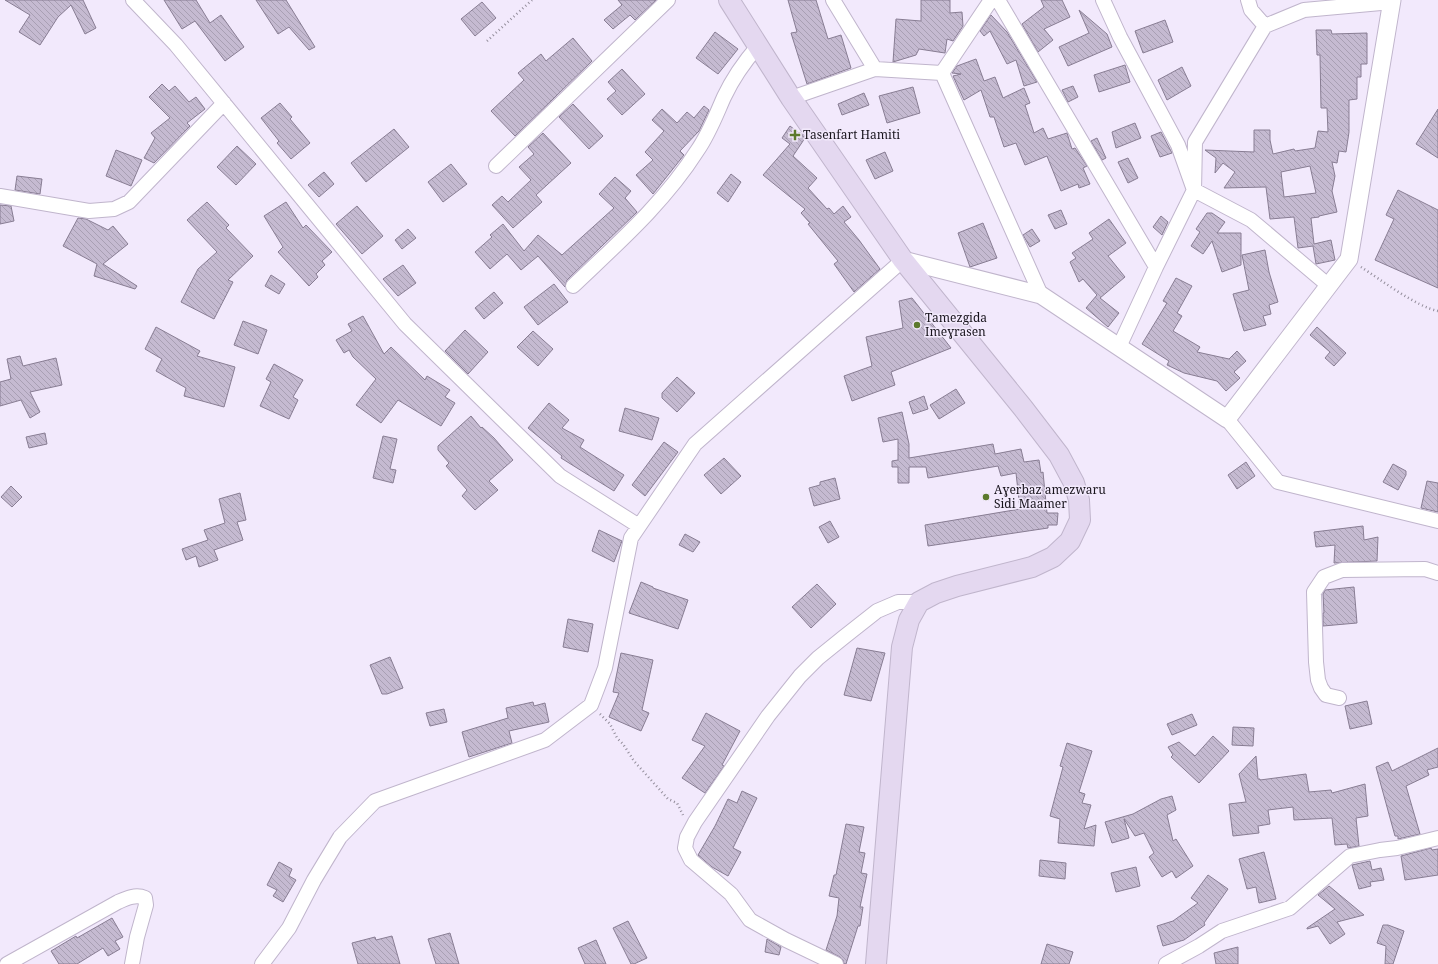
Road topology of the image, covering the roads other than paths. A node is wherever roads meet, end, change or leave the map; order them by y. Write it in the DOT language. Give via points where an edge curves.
graph roads {
  1 [pos="134,0"];
  2 [pos="668,0"];
  3 [pos="729,0"];
  4 [pos="833,0"];
  5 [pos="991,0"];
  6 [pos="998,0"];
  7 [pos="1103,0"];
  8 [pos="1248,0"];
  9 [pos="1392,1"];
  10 [pos="1265,26"];
  11 [pos="758,46"];
  12 [pos="875,69"];
  13 [pos="942,73"];
  14 [pos="791,98"];
  15 [pos="224,103"];
  16 [pos="496,166"];
  17 [pos="1194,190"];
  18 [pos="0,196"];
  19 [pos="903,260"];
  20 [pos="1156,267"];
  21 [pos="574,286"];
  22 [pos="1329,286"];
  23 [pos="1041,295"];
  24 [pos="1119,347"];
  25 [pos="1227,419"];
  26 [pos="1438,521"];
  27 [pos="639,526"];
  28 [pos="1438,572"];
  29 [pos="919,602"];
  30 [pos="1339,698"];
  31 [pos="1438,838"];
  32 [pos="7,964"];
  33 [pos="132,964"];
  34 [pos="262,964"];
  35 [pos="836,964"];
  36 [pos="876,964"];
  37 [pos="1166,964"];
  1 -- 15 [label="street" via="176,45"];
  2 -- 16 [label="street"];
  3 -- 11 [label="main road"];
  4 -- 12 [label="street"];
  5 -- 13 [label="street"];
  6 -- 20 [label="street"];
  7 -- 17 [label="street" via="1178,145"];
  8 -- 10 [label="street" via="1251,10"];
  9 -- 10 [label="street" via="1304,10"];
  9 -- 22 [label="street" via="1349,259"];
  10 -- 17 [label="street" via="1195,142"];
  11 -- 14 [label="main road"];
  11 -- 21 [label="street" via="728,90 707,136 675,182 653,208"];
  12 -- 13 [label="street"];
  12 -- 14 [label="street"];
  13 -- 23 [label="street"];
  14 -- 19 [label="main road"];
  15 -- 18 [label="street" via="128,202 114,210 89,211"];
  15 -- 27 [label="street" via="405,324 560,476"];
  17 -- 20 [label="street"];
  17 -- 22 [label="street" via="1251,220"];
  19 -- 23 [label="street"];
  19 -- 27 [label="street" via="695,444"];
  19 -- 29 [label="main road" via="1059,455 1074,483 1079,500 1080,520 1070,541 1053,557 1032,567 950,588"];
  20 -- 24 [label="street"];
  22 -- 25 [label="street"];
  23 -- 24 [label="street"];
  24 -- 25 [label="street"];
  25 -- 26 [label="street" via="1278,482"];
  27 -- 34 [label="street" via="631,538 606,668 591,705 545,740 375,801 340,837 289,928"];
  28 -- 30 [label="street" via="1425,569 1342,570 1324,577 1314,592 1316,662 1321,688 1326,695"];
  29 -- 35 [label="street" via="898,602 877,612 800,676 768,716 687,837 685,848 691,860 732,894 750,920"];
  29 -- 36 [label="main road" via="909,620 902,648"];
  31 -- 37 [label="street" via="1350,856 1290,908 1222,931"];
  32 -- 33 [label="street" via="118,902 139,895 145,898 146,905"];
}
